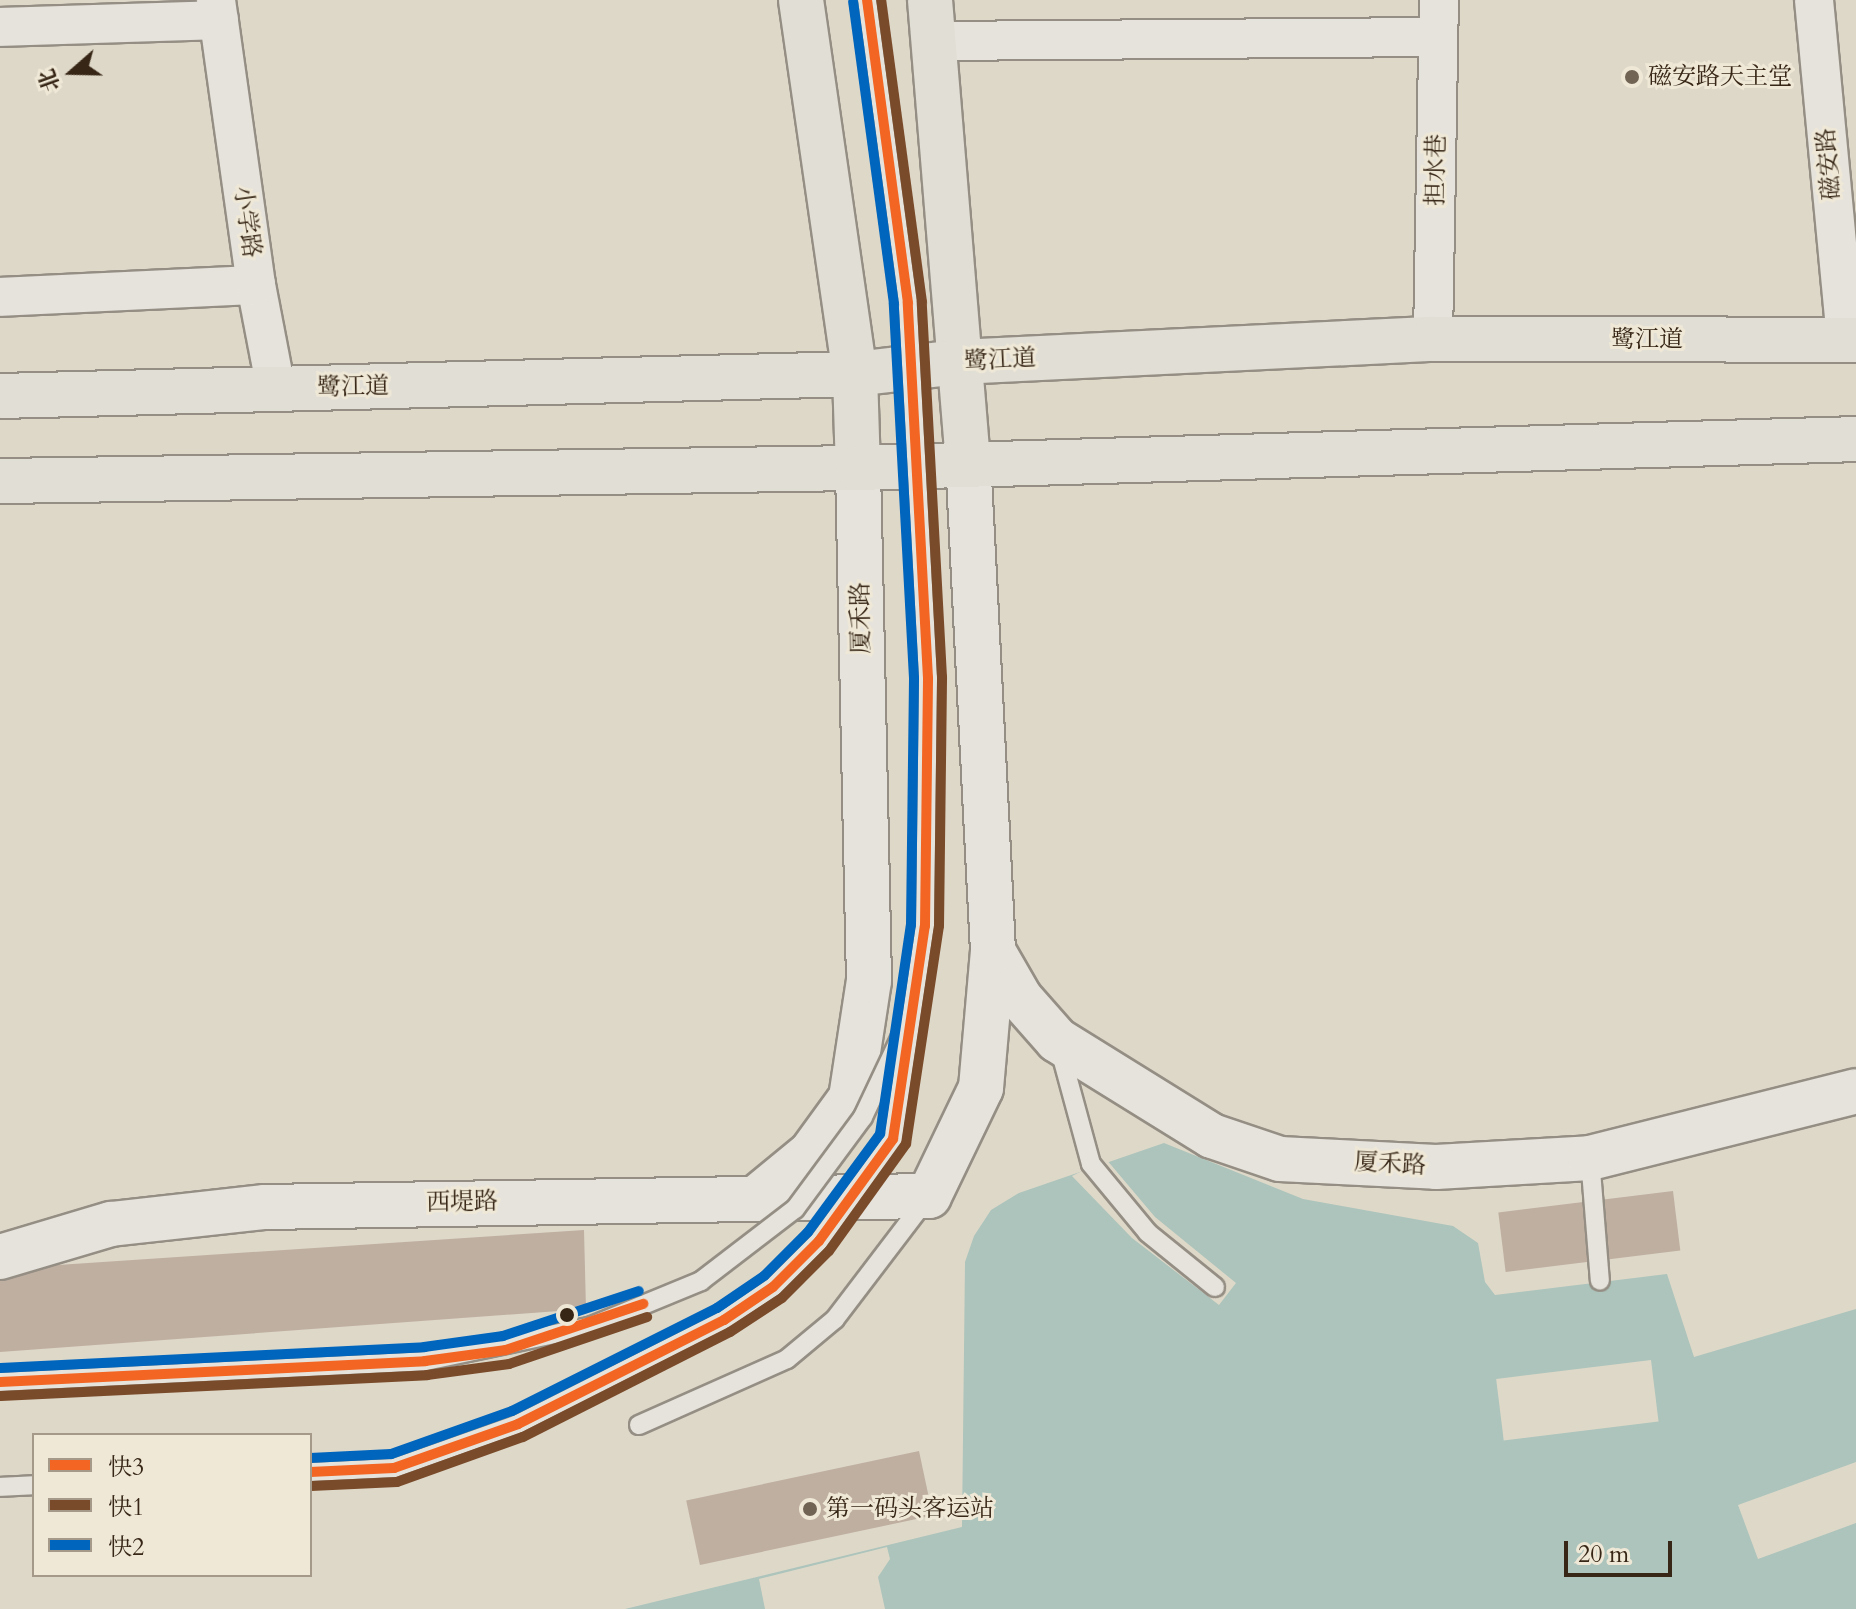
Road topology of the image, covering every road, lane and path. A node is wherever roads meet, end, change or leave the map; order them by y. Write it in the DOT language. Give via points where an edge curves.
graph roads {
  1 [pos="801,0"];
  2 [pos="867,0"];
  3 [pos="217,10"];
  4 [pos="1439,18"];
  5 [pos="1816,18"];
  6 [pos="933,20"];
  7 [pos="0,27"];
  8 [pos="256,285"];
  9 [pos="0,297"];
  10 [pos="1433,339"];
  11 [pos="1851,340"];
  12 [pos="959,362"];
  13 [pos="855,374"];
  14 [pos="276,389"];
  15 [pos="0,396"];
  16 [pos="1856,439"];
  17 [pos="968,464"];
  18 [pos="858,468"];
  19 [pos="0,481"];
  20 [pos="993,951"];
  21 [pos="919,998"];
  22 [pos="1057,1040"];
  23 [pos="1856,1091"];
  24 [pos="1590,1158"];
  25 [pos="929,1196"];
  26 [pos="755,1199"];
  27 [pos="0,1257"];
  28 [pos="1600,1281"];
  29 [pos="1215,1287"];
  30 [pos="0,1382"];
  31 [pos="639,1425"];
  32 [pos="312,1472"];
  33 [pos="32,1485"];
  34 [pos="0,1487"];
  1 -- 13 [label="main road, 厦禾路"];
  2 -- 21 [label="lane, bridge" via="908,303 924,551 929,822"];
  3 -- 7 [label="street"];
  3 -- 8 [label="street, 小学路"];
  4 -- 6 [label="street"];
  4 -- 10 [label="street, 担水巷"];
  5 -- 11 [label="street, 磁安路"];
  6 -- 12 [label="main road, 厦禾路"];
  8 -- 9 [label="street, 小学路"];
  8 -- 14 [label="street"];
  10 -- 11 [label="main road, 鹭江道"];
  10 -- 12 [label="main road, 鹭江道"];
  12 -- 13 [label="main road, 鹭江道"];
  12 -- 17 [label="main road, 厦禾路"];
  13 -- 14 [label="main road, 鹭江道"];
  13 -- 18 [label="main road, 厦禾路"];
  14 -- 15 [label="main road, 鹭江道"];
  16 -- 17 [label="main road"];
  17 -- 18 [label="main road"];
  17 -- 20 [label="street, 厦禾路"];
  18 -- 19 [label="main road"];
  18 -- 26 [label="street, 厦禾路" via="869,981 851,1098 811,1153"];
  20 -- 22 [label="street, 厦禾路" via="1020,998"];
  20 -- 25 [label="street, 厦禾路" via="981,1088"];
  21 -- 30 [label="lane, bridge" via="829,1170 751,1249 701,1281 592,1326 492,1352 361,1367"];
  21 -- 32 [label="lane, bridge" via="893,1139 852,1202 773,1287 619,1377 518,1424 394,1468"];
  22 -- 24 [label="street, 厦禾路" via="1212,1136 1280,1159 1436,1167"];
  22 -- 29 [label="lane" via="1091,1164 1148,1233"];
  23 -- 24 [label="street, 厦禾路"];
  24 -- 28 [label="lane"];
  25 -- 26 [label="street, 西堤路"];
  25 -- 31 [label="lane" via="835,1319 787,1359"];
  26 -- 27 [label="street, 西堤路" via="205,1211 111,1224"];
  33 -- 34 [label="lane"];
}
